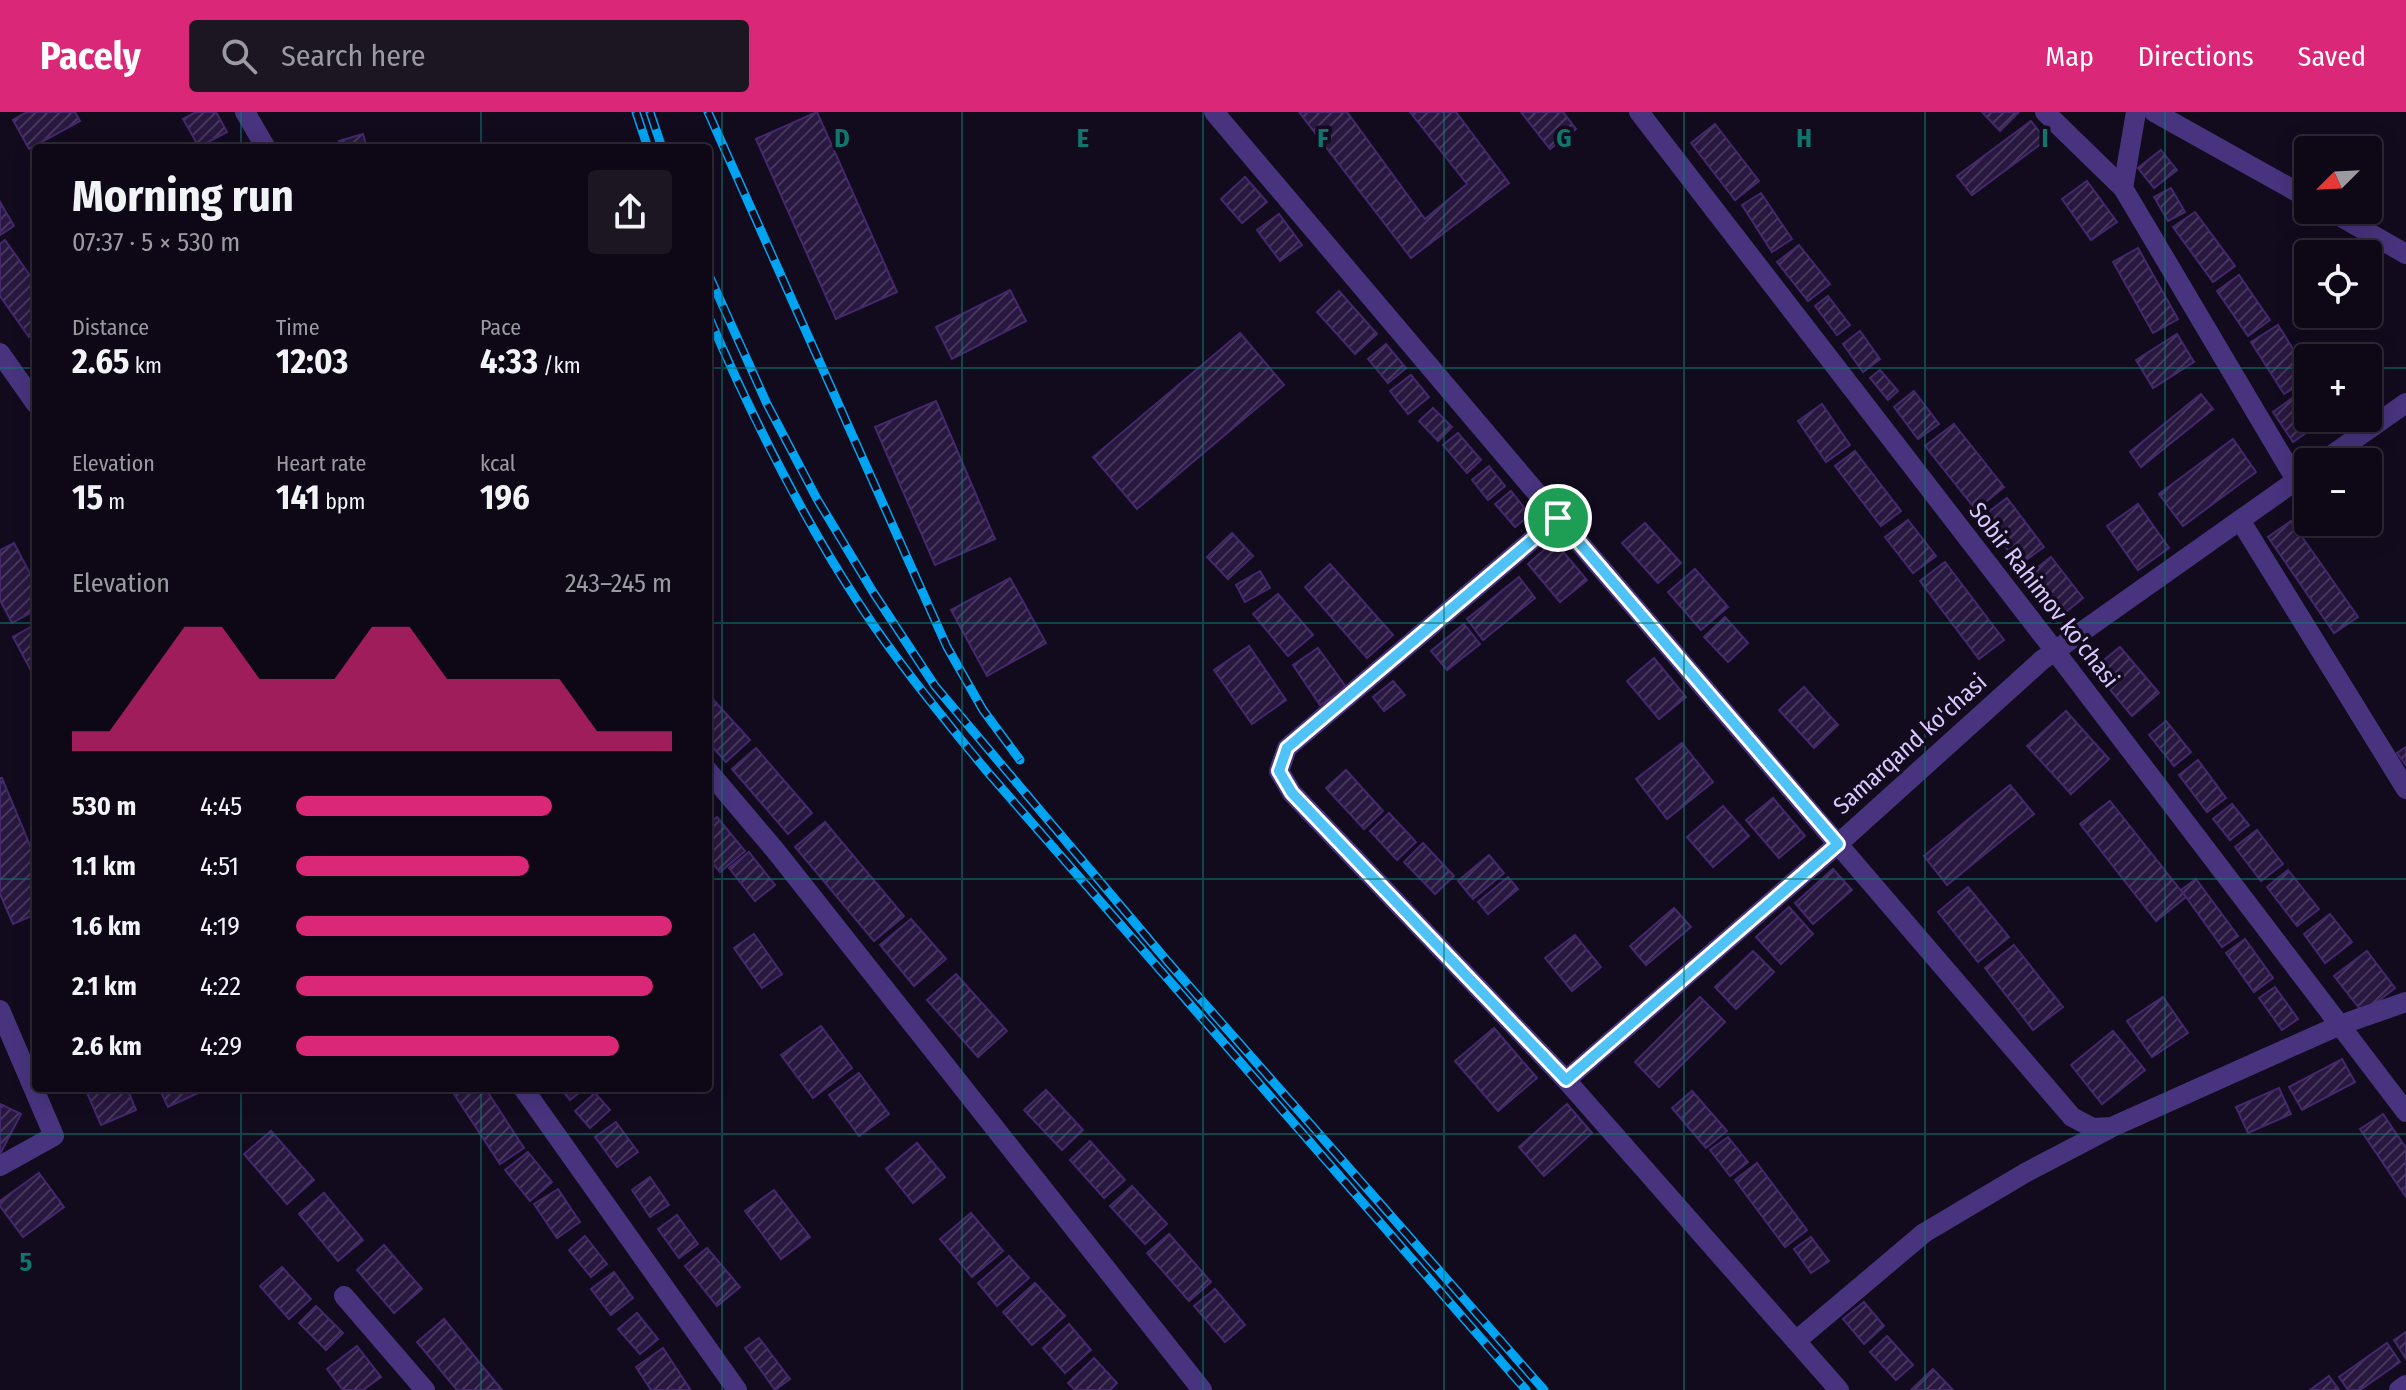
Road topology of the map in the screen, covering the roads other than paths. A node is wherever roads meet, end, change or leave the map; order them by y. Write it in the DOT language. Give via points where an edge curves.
graph roads {
  1 [pos="245,112"];
  2 [pos="1214,112"];
  3 [pos="1639,112"];
  4 [pos="2045,112"];
  5 [pos="2136,112"];
  6 [pos="2154,112"];
  7 [pos="264,144"];
  8 [pos="2123,188"];
  9 [pos="2294,190"];
  10 [pos="2354,224"];
  11 [pos="2406,254"];
  12 [pos="0,353"];
  13 [pos="32,398"];
  14 [pos="2406,404"];
  15 [pos="2342,448"];
  16 [pos="2294,463"];
  17 [pos="2294,482"];
  18 [pos="1558,518"];
  19 [pos="2240,520"];
  20 [pos="2055,651"];
  21 [pos="712,776"];
  22 [pos="2406,789"];
  23 [pos="1838,844"];
  24 [pos="2406,1002"];
  25 [pos="0,1010"];
  26 [pos="2340,1025"];
  27 [pos="1566,1080"];
  28 [pos="32,1085"];
  29 [pos="35,1092"];
  30 [pos="526,1092"];
  31 [pos="2406,1112"];
  32 [pos="2112,1127"];
  33 [pos="0,1166"];
  34 [pos="344,1296"];
  35 [pos="1796,1341"];
  36 [pos="2406,1385"];
  37 [pos="425,1390"];
  38 [pos="737,1390"];
  39 [pos="1202,1390"];
  40 [pos="1839,1390"];
  41 [pos="2399,1390"];
  1 -- 7 [label="street"];
  2 -- 18 [label="street"];
  3 -- 20 [label="street, Sobir Rahimov ko'chasi"];
  4 -- 8 [label="street"];
  5 -- 8 [label="street"];
  6 -- 9 [label="street"];
  8 -- 16 [label="street"];
  10 -- 11 [label="street"];
  12 -- 13 [label="street"];
  14 -- 15 [label="street"];
  17 -- 19 [label="street, Samarqand ko'chasi"];
  18 -- 23 [label="street"];
  18 -- 27 [label="street" via="1287,748 1279,771 1292,793"];
  19 -- 20 [label="street, Samarqand ko'chasi"];
  19 -- 22 [label="street"];
  20 -- 23 [label="street, Samarqand ko'chasi"];
  20 -- 26 [label="street, Sobir Rahimov ko'chasi"];
  21 -- 39 [label="street"];
  23 -- 27 [label="street, Samarqand ko'chasi"];
  23 -- 32 [label="street" via="2072,1117 2093,1128"];
  24 -- 26 [label="street"];
  25 -- 28 [label="street"];
  26 -- 31 [label="street, Sobir Rahimov ko'chasi"];
  26 -- 32 [label="street"];
  27 -- 35 [label="street"];
  29 -- 33 [label="street" via="54,1136"];
  30 -- 38 [label="street"];
  32 -- 35 [label="street" via="1924,1233"];
  34 -- 37 [label="street"];
  35 -- 40 [label="street"];
  36 -- 41 [label="street"];
}
